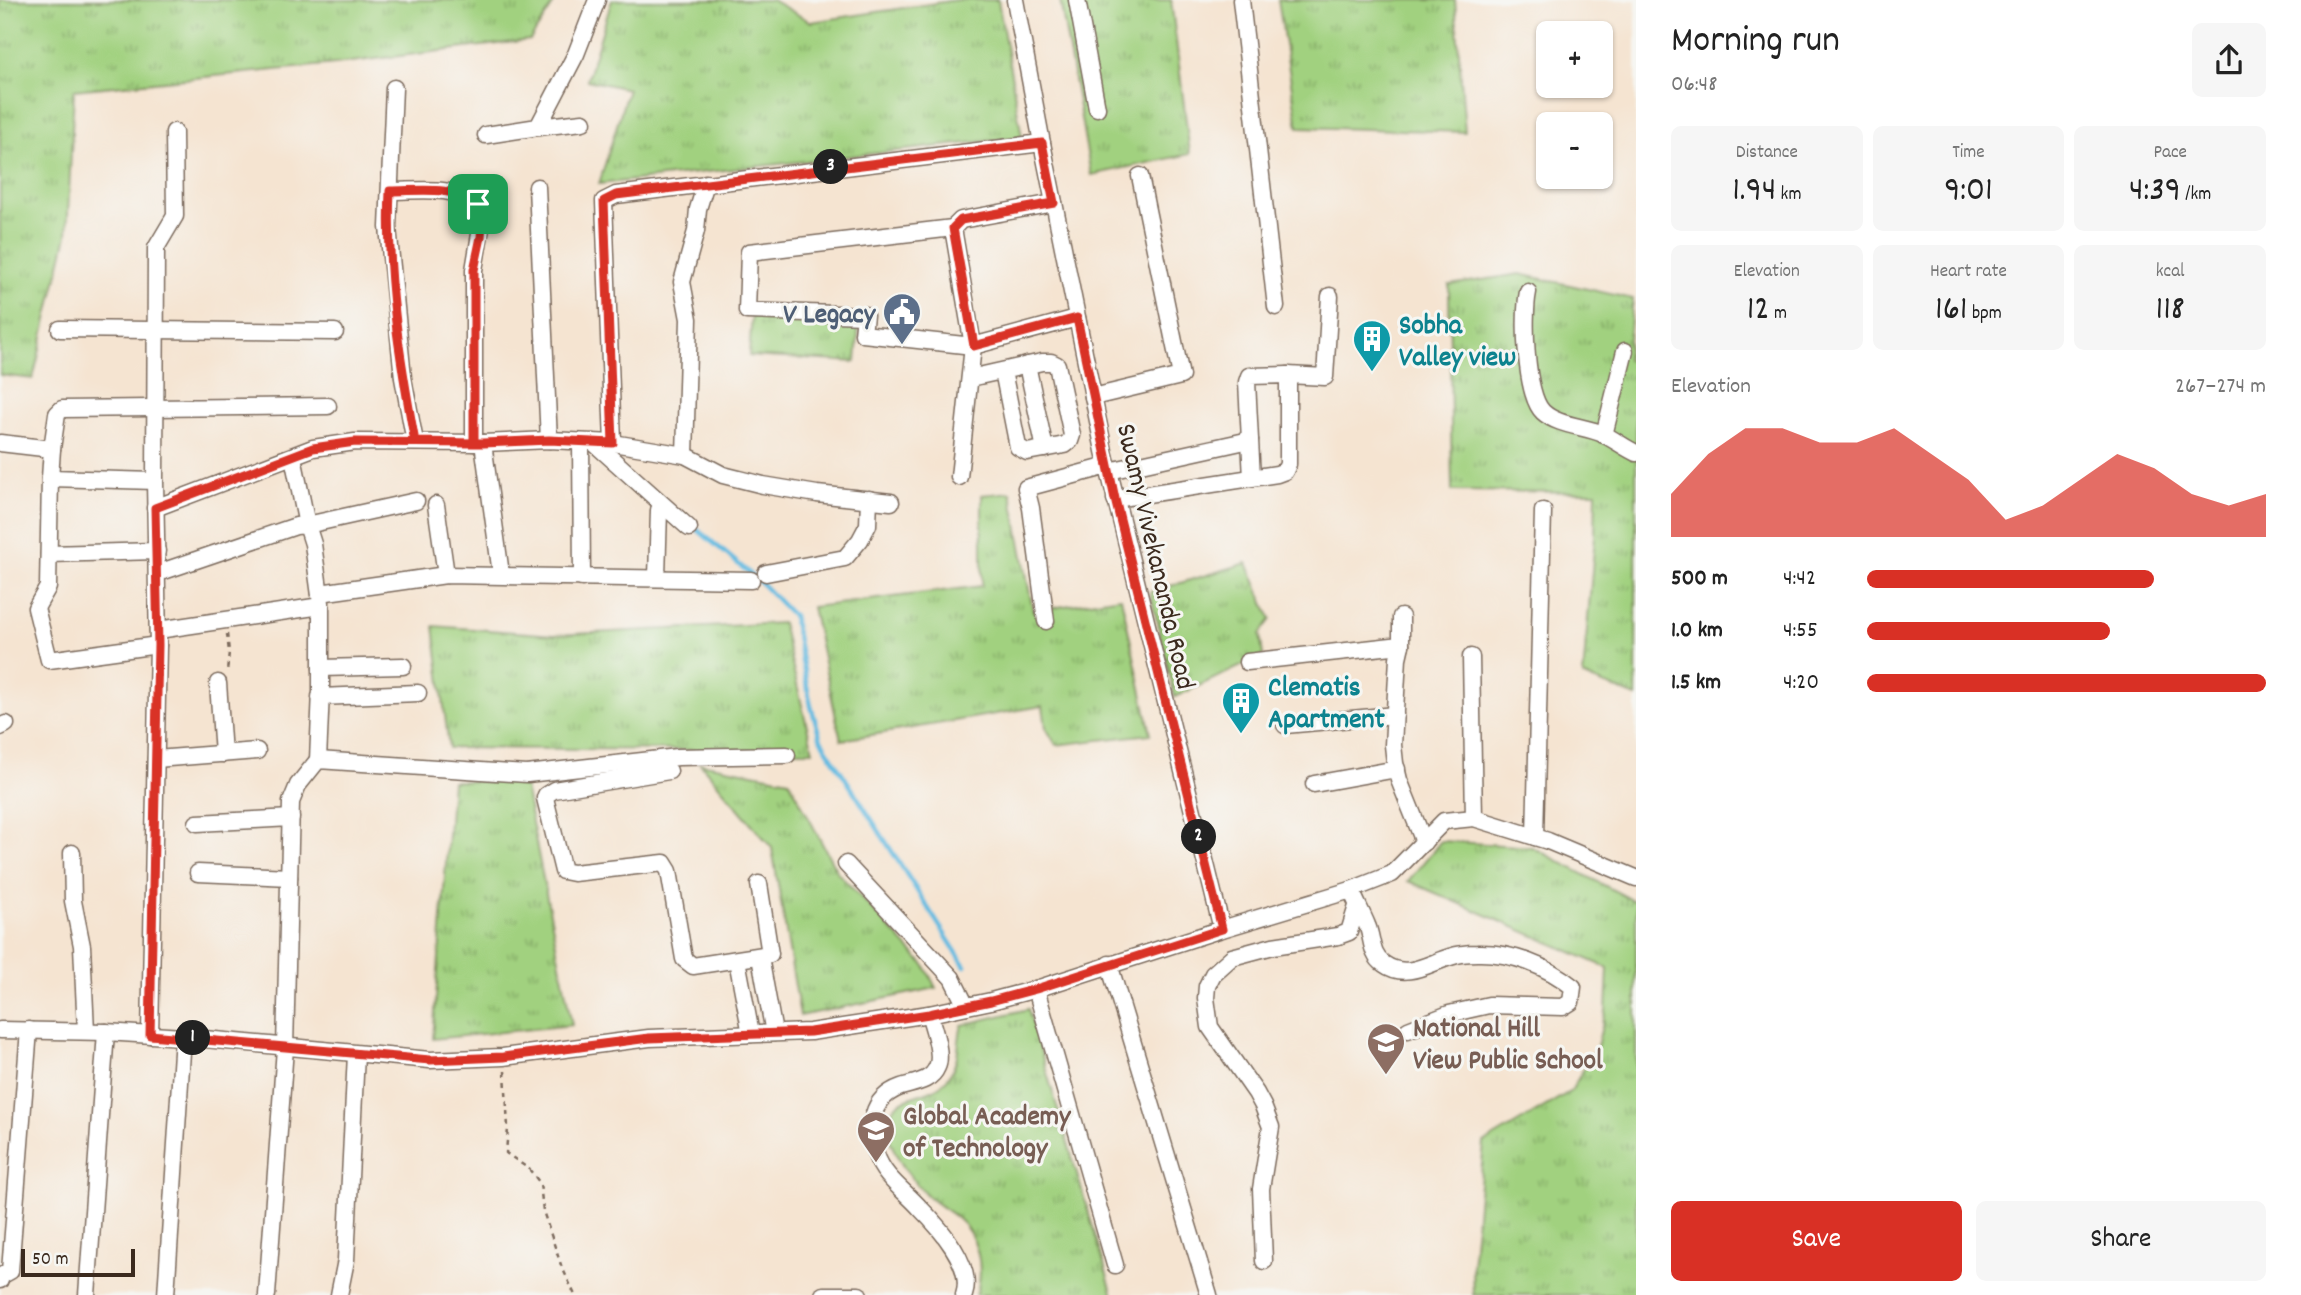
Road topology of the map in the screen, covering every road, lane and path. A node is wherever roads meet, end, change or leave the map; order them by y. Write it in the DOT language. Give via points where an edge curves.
graph roads {
  1 [pos="597,0"];
  2 [pos="1015,0"];
  3 [pos="1077,0"];
  4 [pos="1241,0"];
  5 [pos="394,88"];
  6 [pos="1097,108"];
  7 [pos="583,122"];
  8 [pos="538,127"];
  9 [pos="174,132"];
  10 [pos="486,135"];
  11 [pos="1042,143"];
  12 [pos="1140,176"];
  13 [pos="706,183"];
  14 [pos="537,187"];
  15 [pos="390,191"];
  16 [pos="1054,203"];
  17 [pos="953,228"];
  18 [pos="1528,292"];
  19 [pos="1330,296"];
  20 [pos="1276,307"];
  21 [pos="1077,318"];
  22 [pos="60,329"];
  23 [pos="156,331"];
  24 [pos="335,332"];
  25 [pos="974,346"];
  26 [pos="1625,351"];
  27 [pos="1027,365"];
  28 [pos="1003,371"];
  29 [pos="1288,375"];
  30 [pos="970,378"];
  31 [pos="1093,397"];
  32 [pos="328,406"];
  33 [pos="156,407"];
  34 [pos="1604,435"];
  35 [pos="549,440"];
  36 [pos="1250,440"];
  37 [pos="415,442"];
  38 [pos="587,442"];
  39 [pos="0,443"];
  40 [pos="478,443"];
  41 [pos="613,443"];
  42 [pos="52,449"];
  43 [pos="1045,449"];
  44 [pos="1636,453"];
  45 [pos="685,456"];
  46 [pos="293,457"];
  47 [pos="1160,460"];
  48 [pos="1108,468"];
  49 [pos="959,477"];
  50 [pos="50,478"];
  51 [pos="1252,478"];
  52 [pos="155,481"];
  53 [pos="1166,490"];
  54 [pos="869,499"];
  55 [pos="1115,499"];
  56 [pos="416,501"];
  57 [pos="891,502"];
  58 [pos="436,505"];
  59 [pos="155,508"];
  60 [pos="659,510"];
  61 [pos="1543,511"];
  62 [pos="307,526"];
  63 [pos="689,528"];
  64 [pos="157,551"];
  65 [pos="49,554"];
  66 [pos="158,573"];
  67 [pos="501,574"];
  68 [pos="446,575"];
  69 [pos="657,577"];
  70 [pos="582,578"];
  71 [pos="321,599"];
  72 [pos="1401,617"];
  73 [pos="225,620"];
  74 [pos="1046,621"];
  75 [pos="158,637"];
  76 [pos="1401,645"];
  77 [pos="1471,657"];
  78 [pos="1247,662"];
  79 [pos="403,666"];
  80 [pos="321,668"];
  81 [pos="218,683"];
  82 [pos="418,693"];
  83 [pos="320,697"];
  84 [pos="1395,715"];
  85 [pos="1285,725"];
  86 [pos="257,751"];
  87 [pos="223,754"];
  88 [pos="787,755"];
  89 [pos="156,759"];
  90 [pos="317,760"];
  91 [pos="1397,769"];
  92 [pos="669,771"];
  93 [pos="1314,784"];
  94 [pos="291,818"];
  95 [pos="1474,818"];
  96 [pos="197,823"];
  97 [pos="1535,837"];
  98 [pos="1424,842"];
  99 [pos="72,853"];
  100 [pos="846,864"];
  101 [pos="198,873"];
  102 [pos="289,877"];
  103 [pos="1636,878"];
  104 [pos="759,884"];
  105 [pos="1351,890"];
  106 [pos="1357,906"];
  107 [pos="1222,929"];
  108 [pos="761,957"];
  109 [pos="737,960"];
  110 [pos="1109,964"];
  111 [pos="1036,989"];
  112 [pos="967,1006"];
  113 [pos="929,1014"];
  114 [pos="0,1030"];
  115 [pos="29,1030"];
  116 [pos="1408,1030"];
  117 [pos="86,1031"];
  118 [pos="106,1032"];
  119 [pos="774,1033"];
  120 [pos="751,1034"];
  121 [pos="150,1035"];
  122 [pos="183,1037"];
  123 [pos="285,1048"];
  124 [pos="356,1054"];
  125 [pos="503,1057"];
  126 [pos="1264,1261"];
  127 [pos="1115,1265"];
  128 [pos="0,1280"];
  129 [pos="87,1295"];
  130 [pos="166,1295"];
  131 [pos="267,1295"];
  132 [pos="339,1295"];
  133 [pos="575,1295"];
  134 [pos="823,1295"];
  135 [pos="859,1295"];
  136 [pos="964,1295"];
  137 [pos="1209,1295"];
  1 -- 8 [label="street" via="576,54"];
  2 -- 11 [label="street, Swamy Vivekananda Road"];
  3 -- 6 [label="street"];
  4 -- 20 [label="street"];
  5 -- 15 [label="street"];
  7 -- 8 [label="street"];
  8 -- 10 [label="street"];
  9 -- 23 [label="street" via="175,216 156,248"];
  11 -- 13 [label="street"];
  11 -- 16 [label="street, Swamy Vivekananda Road"];
  12 -- 31 [label="street" via="1181,376"];
  13 -- 41 [label="street" via="616,195 604,201"];
  13 -- 45 [label="street" via="682,282 689,319"];
  14 -- 35 [label="street"];
  15 -- 37 [label="street" via="393,283"];
  15 -- 40 [label="street" via="454,191 478,204 482,222 474,270"];
  16 -- 17 [label="street" via="961,220"];
  16 -- 21 [label="street, Swamy Vivekananda Road"];
  17 -- 25 [label="street"];
  17 -- 25 [label="street" via="749,252 747,311 865,315 863,334"];
  18 -- 34 [label="street" via="1524,310 1529,370 1538,405 1553,418"];
  19 -- 29 [label="street" via="1325,377"];
  21 -- 25 [label="street"];
  21 -- 31 [label="street, Swamy Vivekananda Road"];
  22 -- 23 [label="street"];
  23 -- 24 [label="street"];
  23 -- 33 [label="street"];
  25 -- 30 [label="street"];
  26 -- 34 [label="street"];
  27 -- 28 [label="street"];
  27 -- 43 [label="street"];
  27 -- 43 [label="street" via="1057,365 1072,435 1065,445"];
  28 -- 30 [label="street"];
  28 -- 43 [label="street" via="1018,447 1027,452"];
  29 -- 36 [label="street" via="1249,376"];
  29 -- 51 [label="street" via="1288,464 1285,471"];
  30 -- 49 [label="street"];
  31 -- 48 [label="street, Swamy Vivekananda Road"];
  32 -- 33 [label="street"];
  33 -- 42 [label="street" via="62,409 57,414"];
  33 -- 52 [label="street"];
  34 -- 44 [label="street"];
  35 -- 38 [label="street"];
  35 -- 40 [label="street"];
  36 -- 47 [label="street"];
  36 -- 51 [label="street"];
  37 -- 40 [label="street"];
  37 -- 46 [label="street" via="345,443"];
  38 -- 41 [label="street"];
  38 -- 63 [label="street"];
  38 -- 70 [label="street"];
  39 -- 42 [label="street"];
  40 -- 67 [label="street"];
  41 -- 45 [label="street"];
  42 -- 50 [label="street"];
  45 -- 54 [label="street" via="723,475 763,485"];
  46 -- 59 [label="street"];
  46 -- 62 [label="street"];
  47 -- 48 [label="street"];
  47 -- 53 [label="street"];
  48 -- 55 [label="street, Swamy Vivekananda Road"];
  48 -- 74 [label="street" via="1026,488"];
  50 -- 52 [label="street"];
  50 -- 65 [label="street"];
  51 -- 53 [label="street"];
  52 -- 59 [label="street"];
  53 -- 55 [label="street"];
  54 -- 57 [label="street"];
  54 -- 69 [label="street" via="868,525 845,558 758,576"];
  55 -- 107 [label="street, Swamy Vivekananda Road"];
  56 -- 62 [label="street"];
  58 -- 68 [label="street"];
  59 -- 64 [label="street"];
  60 -- 69 [label="street"];
  61 -- 97 [label="street"];
  62 -- 66 [label="street"];
  62 -- 71 [label="street"];
  64 -- 65 [label="street"];
  64 -- 66 [label="street"];
  65 -- 75 [label="street" via="48,587 36,608 49,660"];
  66 -- 75 [label="street"];
  67 -- 68 [label="street"];
  67 -- 70 [label="street"];
  68 -- 71 [label="street"];
  69 -- 70 [label="street"];
  71 -- 73 [label="street"];
  71 -- 80 [label="street"];
  72 -- 76 [label="street"];
  73 -- 75 [label="street"];
  73 -- 81 [label="path" via="229,665"];
  75 -- 89 [label="street"];
  76 -- 78 [label="street"];
  76 -- 84 [label="street"];
  77 -- 95 [label="street"];
  79 -- 80 [label="street"];
  80 -- 83 [label="street"];
  81 -- 87 [label="street"];
  82 -- 83 [label="street"];
  83 -- 90 [label="street"];
  84 -- 85 [label="street"];
  84 -- 91 [label="street"];
  86 -- 87 [label="street"];
  87 -- 89 [label="street"];
  88 -- 90 [label="street" via="678,757 527,774"];
  89 -- 121 [label="street"];
  90 -- 94 [label="street" via="298,785"];
  91 -- 93 [label="street"];
  91 -- 98 [label="street"];
  92 -- 109 [label="street" via="546,795 561,867 573,873 664,863 687,963"];
  94 -- 96 [label="street"];
  94 -- 102 [label="street"];
  95 -- 97 [label="street"];
  95 -- 98 [label="street" via="1444,821"];
  97 -- 103 [label="street"];
  98 -- 105 [label="street" via="1392,874"];
  99 -- 117 [label="street"];
  100 -- 112 [label="street" via="952,978"];
  101 -- 102 [label="street"];
  102 -- 123 [label="street"];
  104 -- 108 [label="street" via="771,951"];
  105 -- 106 [label="street"];
  105 -- 107 [label="street"];
  106 -- 116 [label="street" via="1383,964 1405,972 1478,953 1526,960 1573,987 1572,1002 1563,1007 1489,1005"];
  106 -- 126 [label="street" via="1349,932 1232,957 1207,986 1210,1027 1256,1093 1271,1127 1261,1189"];
  107 -- 110 [label="street"];
  108 -- 109 [label="street"];
  108 -- 119 [label="street"];
  109 -- 120 [label="street"];
  110 -- 111 [label="street"];
  110 -- 137 [label="street"];
  111 -- 112 [label="street"];
  111 -- 127 [label="street"];
  112 -- 113 [label="street"];
  113 -- 119 [label="street"];
  113 -- 136 [label="street" via="939,1057 937,1068 928,1078 898,1088 882,1100 872,1113 872,1136 885,1173 920,1208 962,1264 967,1278"];
  114 -- 115 [label="street"];
  115 -- 117 [label="street"];
  115 -- 128 [label="street" via="10,1271"];
  117 -- 118 [label="street"];
  118 -- 121 [label="street"];
  118 -- 129 [label="street"];
  119 -- 120 [label="street"];
  120 -- 125 [label="street" via="649,1038"];
  121 -- 122 [label="street"];
  122 -- 123 [label="street"];
  122 -- 130 [label="street"];
  123 -- 124 [label="street"];
  123 -- 131 [label="street"];
  124 -- 125 [label="street" via="430,1060"];
  124 -- 132 [label="street" via="346,1260"];
  125 -- 133 [label="path" via="508,1098 506,1153 540,1183 542,1212"];
  134 -- 135 [label="street"];
}
